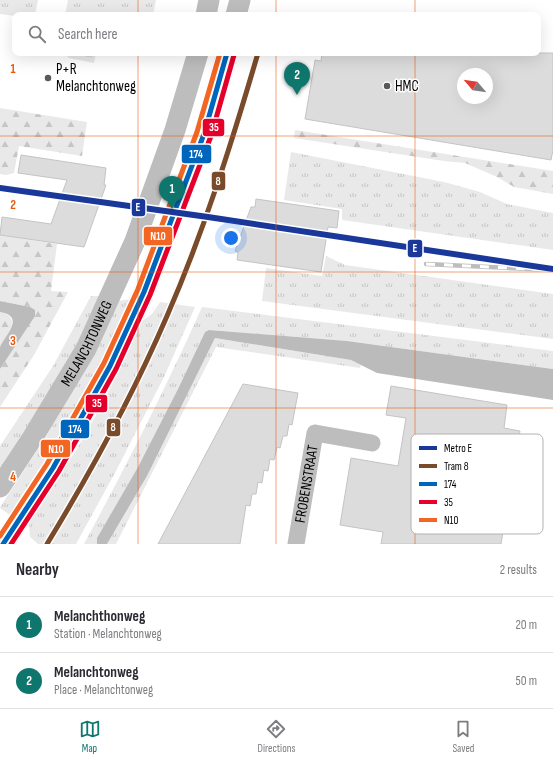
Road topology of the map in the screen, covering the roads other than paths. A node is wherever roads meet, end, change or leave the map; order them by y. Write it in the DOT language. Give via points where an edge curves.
graph roads {
  1 [pos="209,0"];
  2 [pos="240,0"];
  3 [pos="207,12"];
  4 [pos="237,12"];
  5 [pos="197,56"];
  6 [pos="226,56"];
  7 [pos="372,443"];
  8 [pos="0,487"];
  9 [pos="6,540"];
  10 [pos="296,544"];
  1 -- 3 [label="street"];
  2 -- 4 [label="street"];
  5 -- 8 [label="street, MELANCHTONWEG" via="175,130 136,240 86,349"];
  6 -- 9 [label="street, MELANCHTONWEG" via="204,134 144,292 110,366 52,468"];
  7 -- 10 [label="street, FROBENSTRAAT" via="315,433"];
}
